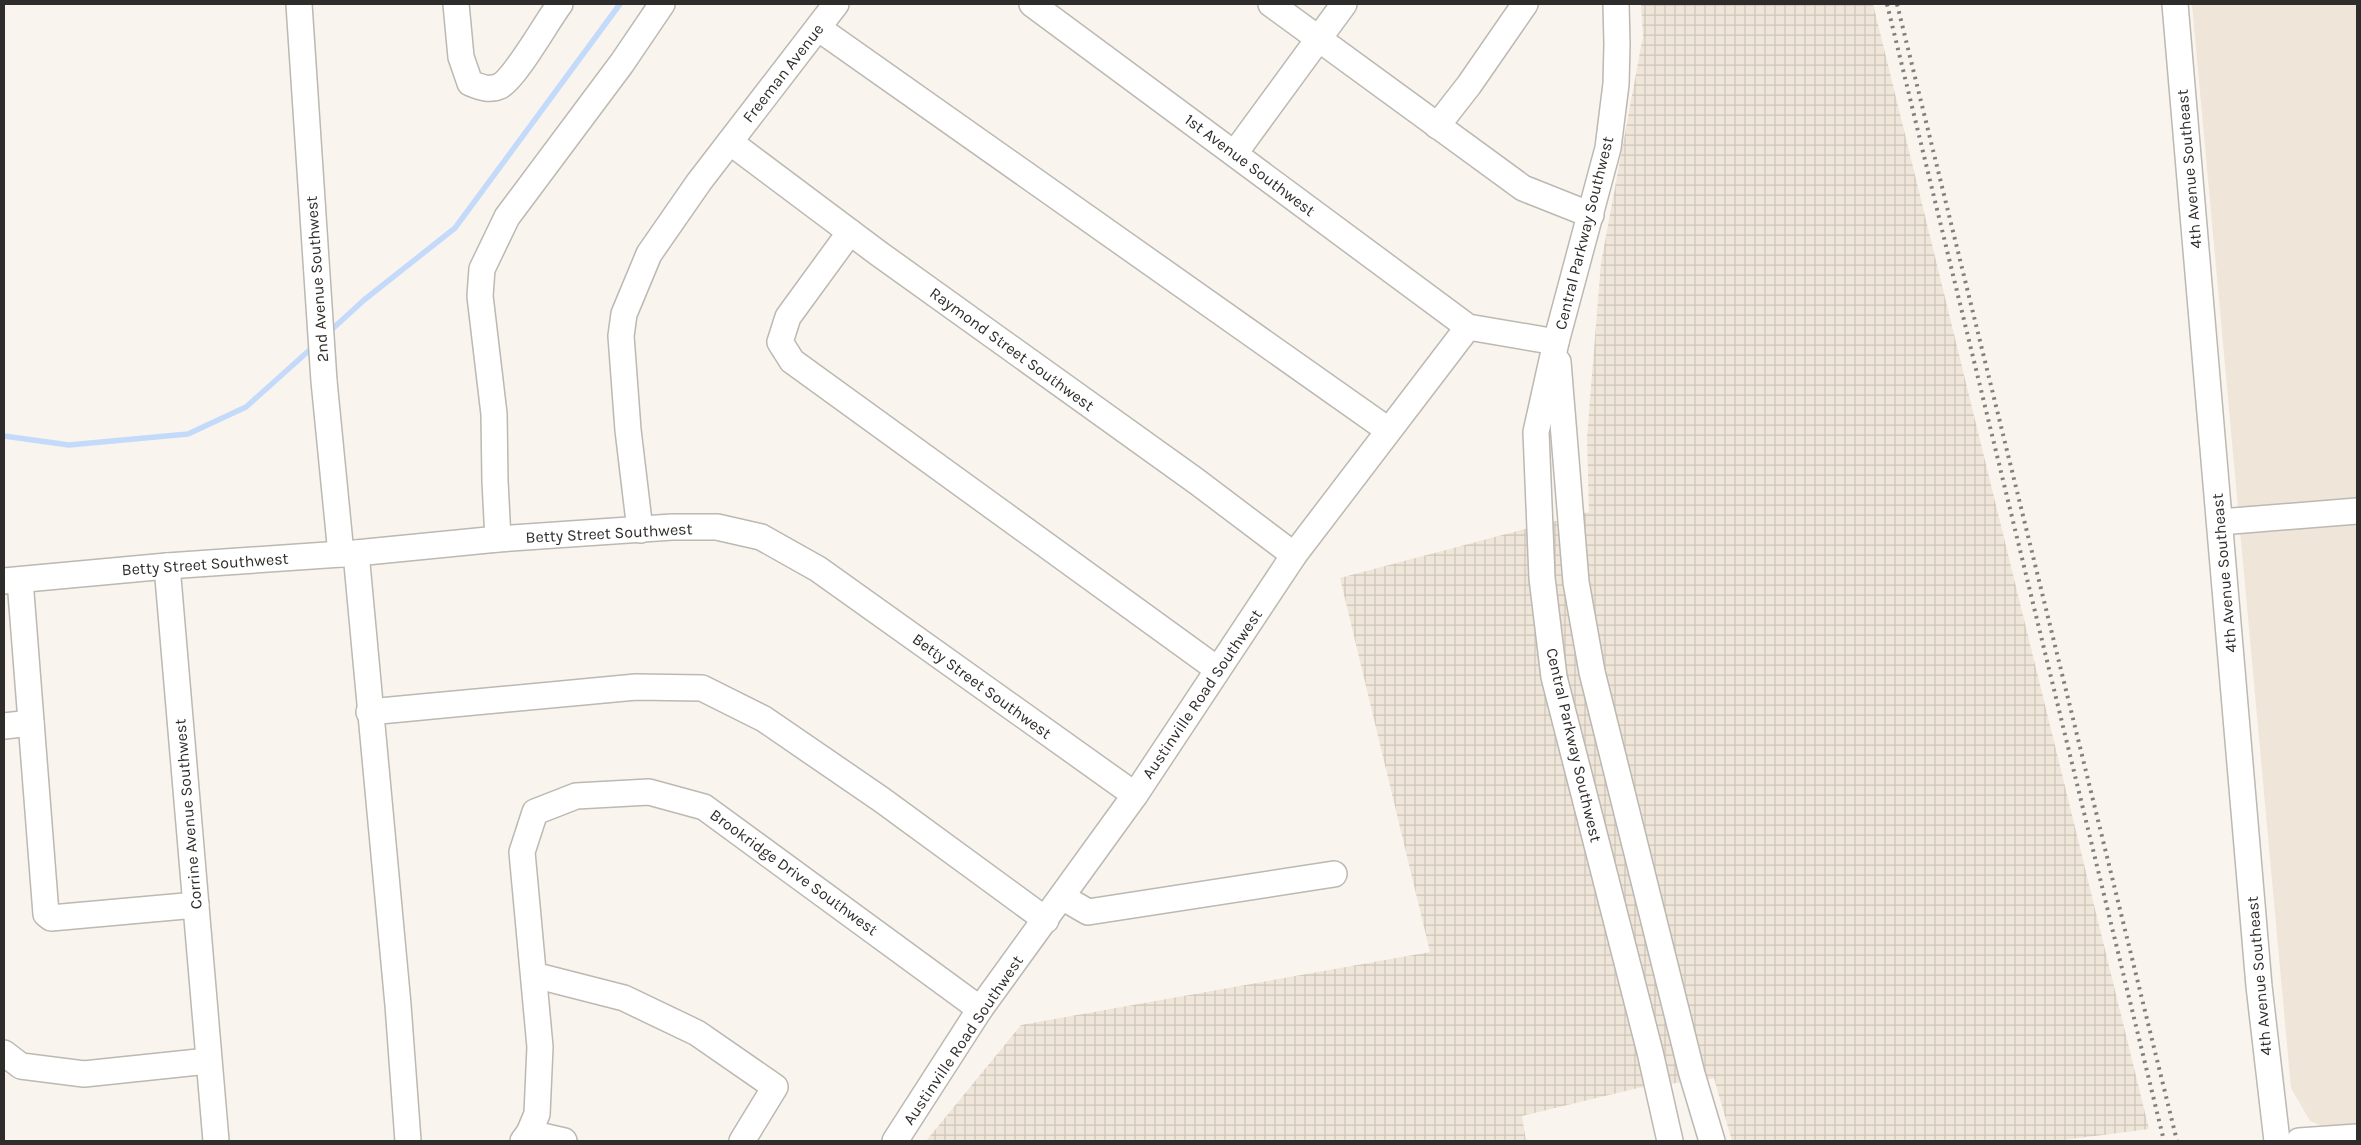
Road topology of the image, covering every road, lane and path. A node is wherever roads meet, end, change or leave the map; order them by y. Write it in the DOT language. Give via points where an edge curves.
graph roads {
  1 [pos="300,4"];
  2 [pos="456,4"];
  3 [pos="560,4"];
  4 [pos="662,4"];
  5 [pos="836,4"];
  6 [pos="1032,4"];
  7 [pos="1271,4"];
  8 [pos="1344,4"];
  9 [pos="1525,4"];
  10 [pos="1616,4"];
  11 [pos="2175,4"];
  12 [pos="818,28"];
  13 [pos="1319,39"];
  14 [pos="1437,126"];
  15 [pos="730,142"];
  16 [pos="1235,153"];
  17 [pos="1591,215"];
  18 [pos="850,232"];
  19 [pos="1468,328"];
  20 [pos="1556,342"];
  21 [pos="1388,430"];
  22 [pos="2357,511"];
  23 [pos="2220,522"];
  24 [pos="640,530"];
  25 [pos="498,539"];
  26 [pos="348,554"];
  27 [pos="1294,555"];
  28 [pos="167,566"];
  29 [pos="12,580"];
  30 [pos="1217,670"];
  31 [pos="369,712"];
  32 [pos="31,723"];
  33 [pos="4,726"];
  34 [pos="1134,795"];
  35 [pos="1334,874"];
  36 [pos="1062,897"];
  37 [pos="196,905"];
  38 [pos="1046,920"];
  39 [pos="534,976"];
  40 [pos="980,1009"];
  41 [pos="4,1054"];
  42 [pos="208,1061"];
  43 [pos="526,1137"];
  44 [pos="2357,1137"];
  45 [pos="216,1141"];
  46 [pos="408,1141"];
  47 [pos="564,1141"];
  48 [pos="742,1141"];
  49 [pos="895,1141"];
  50 [pos="1670,1141"];
  51 [pos="1712,1141"];
  52 [pos="2277,1141"];
  53 [pos="2299,1141"];
  1 -- 26 [label="street, 2nd Avenue Southwest" via="324,380"];
  2 -- 3 [label="street" via="461,57 470,83 484,89 500,86 520,64"];
  4 -- 25 [label="street" via="594,102 507,217 482,269 480,296 494,414"];
  5 -- 12 [label="street, Freeman Avenue"];
  6 -- 16 [label="street, 1st Avenue Southwest"];
  7 -- 13 [label="street"];
  8 -- 13 [label="street"];
  9 -- 14 [label="street" via="1469,86"];
  10 -- 17 [label="street, Central Parkway Southwest" via="1616,84 1608,148"];
  11 -- 23 [label="street, 4th Avenue Southeast"];
  12 -- 15 [label="street, Freeman Avenue"];
  12 -- 21 [label="street"];
  13 -- 14 [label="street"];
  13 -- 16 [label="street"];
  14 -- 17 [label="street" via="1523,188"];
  15 -- 18 [label="street, Raymond Street Southwest"];
  15 -- 24 [label="street, Freeman Avenue" via="649,254 624,314 621,336"];
  16 -- 19 [label="street, 1st Avenue Southwest"];
  17 -- 20 [label="street, Central Parkway Southwest"];
  18 -- 27 [label="street, Raymond Street Southwest"];
  18 -- 30 [label="street" via="788,316 780,342 792,361"];
  19 -- 20 [label="street"];
  19 -- 21 [label="street, Austinville Road Southwest"];
  20 -- 50 [label="street, Central Parkway Southwest" via="1536,432 1537,494 1554,677"];
  20 -- 51 [label="street, Central Parkway Southwest" via="1576,582 1592,672 1692,1074"];
  21 -- 27 [label="street, Austinville Road Southwest"];
  22 -- 23 [label="street"];
  23 -- 52 [label="street, 4th Avenue Southeast" via="2259,986"];
  24 -- 25 [label="street, Betty Street Southwest"];
  24 -- 34 [label="street, Betty Street Southwest" via="717,527 760,537 818,569"];
  25 -- 26 [label="street, Betty Street Southwest"];
  26 -- 28 [label="street, Betty Street Southwest"];
  26 -- 31 [label="street, 2nd Avenue Southwest"];
  27 -- 30 [label="street, Austinville Road Southwest"];
  28 -- 29 [label="street, Betty Street Southwest"];
  28 -- 37 [label="street, Corrine Avenue Southwest"];
  29 -- 32 [label="street"];
  30 -- 34 [label="street, Austinville Road Southwest"];
  31 -- 38 [label="street" via="636,687 702,688 764,719 882,800"];
  31 -- 46 [label="street, 2nd Avenue Southwest"];
  32 -- 33 [label="street"];
  32 -- 37 [label="street" via="46,914 51,918"];
  34 -- 36 [label="street, Austinville Road Southwest"];
  35 -- 36 [label="street" via="1088,912"];
  36 -- 38 [label="street, Austinville Road Southwest"];
  37 -- 42 [label="street, Corrine Avenue Southwest"];
  38 -- 40 [label="street, Austinville Road Southwest"];
  39 -- 40 [label="street, Brookridge Drive Southwest" via="522,852 535,812 576,796 648,792 704,807"];
  39 -- 43 [label="street, Brookridge Drive Southwest" via="540,1047 537,1114"];
  39 -- 48 [label="street" via="624,998 697,1033 775,1087"];
  40 -- 49 [label="street, Austinville Road Southwest"];
  41 -- 42 [label="street" via="22,1066 84,1074"];
  42 -- 45 [label="street, Corrine Avenue Southwest"];
  43 -- 47 [label="street"];
  44 -- 53 [label="street"];
}
